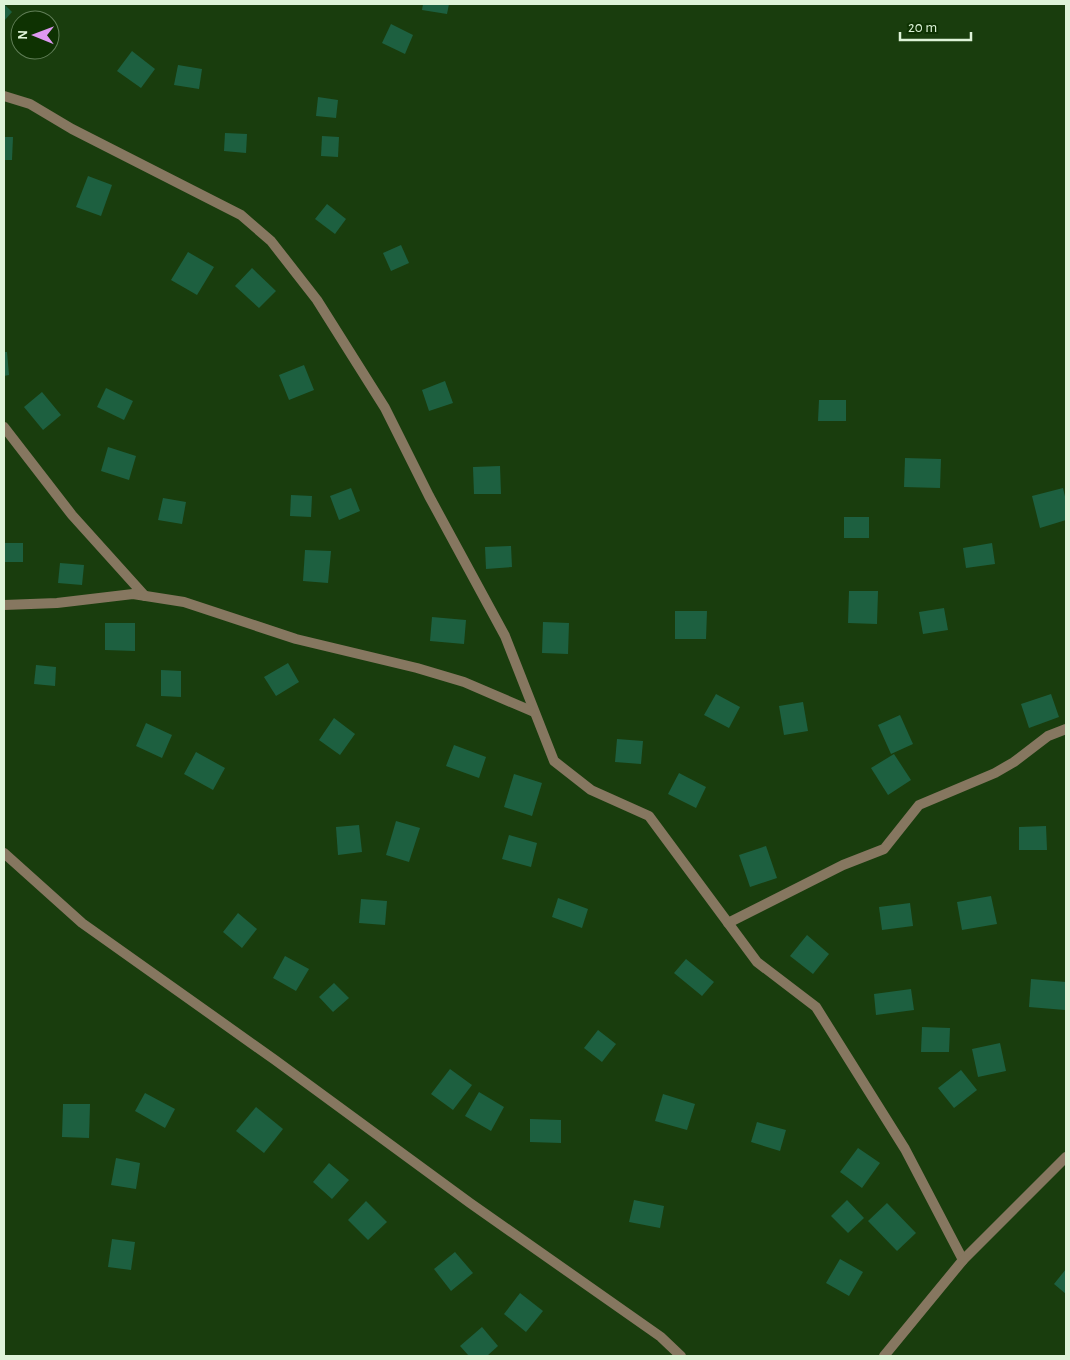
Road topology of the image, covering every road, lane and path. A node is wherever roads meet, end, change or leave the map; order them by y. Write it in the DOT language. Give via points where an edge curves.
graph roads {
  1 [pos="4,96"];
  2 [pos="4,426"];
  3 [pos="145,596"];
  4 [pos="4,605"];
  5 [pos="534,712"];
  6 [pos="1066,729"];
  7 [pos="4,853"];
  8 [pos="728,923"];
  9 [pos="1066,1157"];
  10 [pos="963,1260"];
  11 [pos="681,1356"];
  12 [pos="884,1356"];
  1 -- 5 [label="street" via="30,104 72,129 241,215 271,241 317,300 385,408 505,636"];
  2 -- 3 [label="street" via="72,515"];
  3 -- 4 [label="street" via="133,594 57,603"];
  3 -- 5 [label="street" via="184,602 296,639 464,682"];
  5 -- 8 [label="street" via="554,761 591,790 649,816"];
  6 -- 8 [label="street" via="1048,736 995,773 919,804 884,849 844,865"];
  7 -- 11 [label="street" via="82,923 470,1204 661,1337"];
  8 -- 10 [label="street" via="757,962 816,1007 905,1149"];
  9 -- 10 [label="street"];
  10 -- 12 [label="street"];
}
